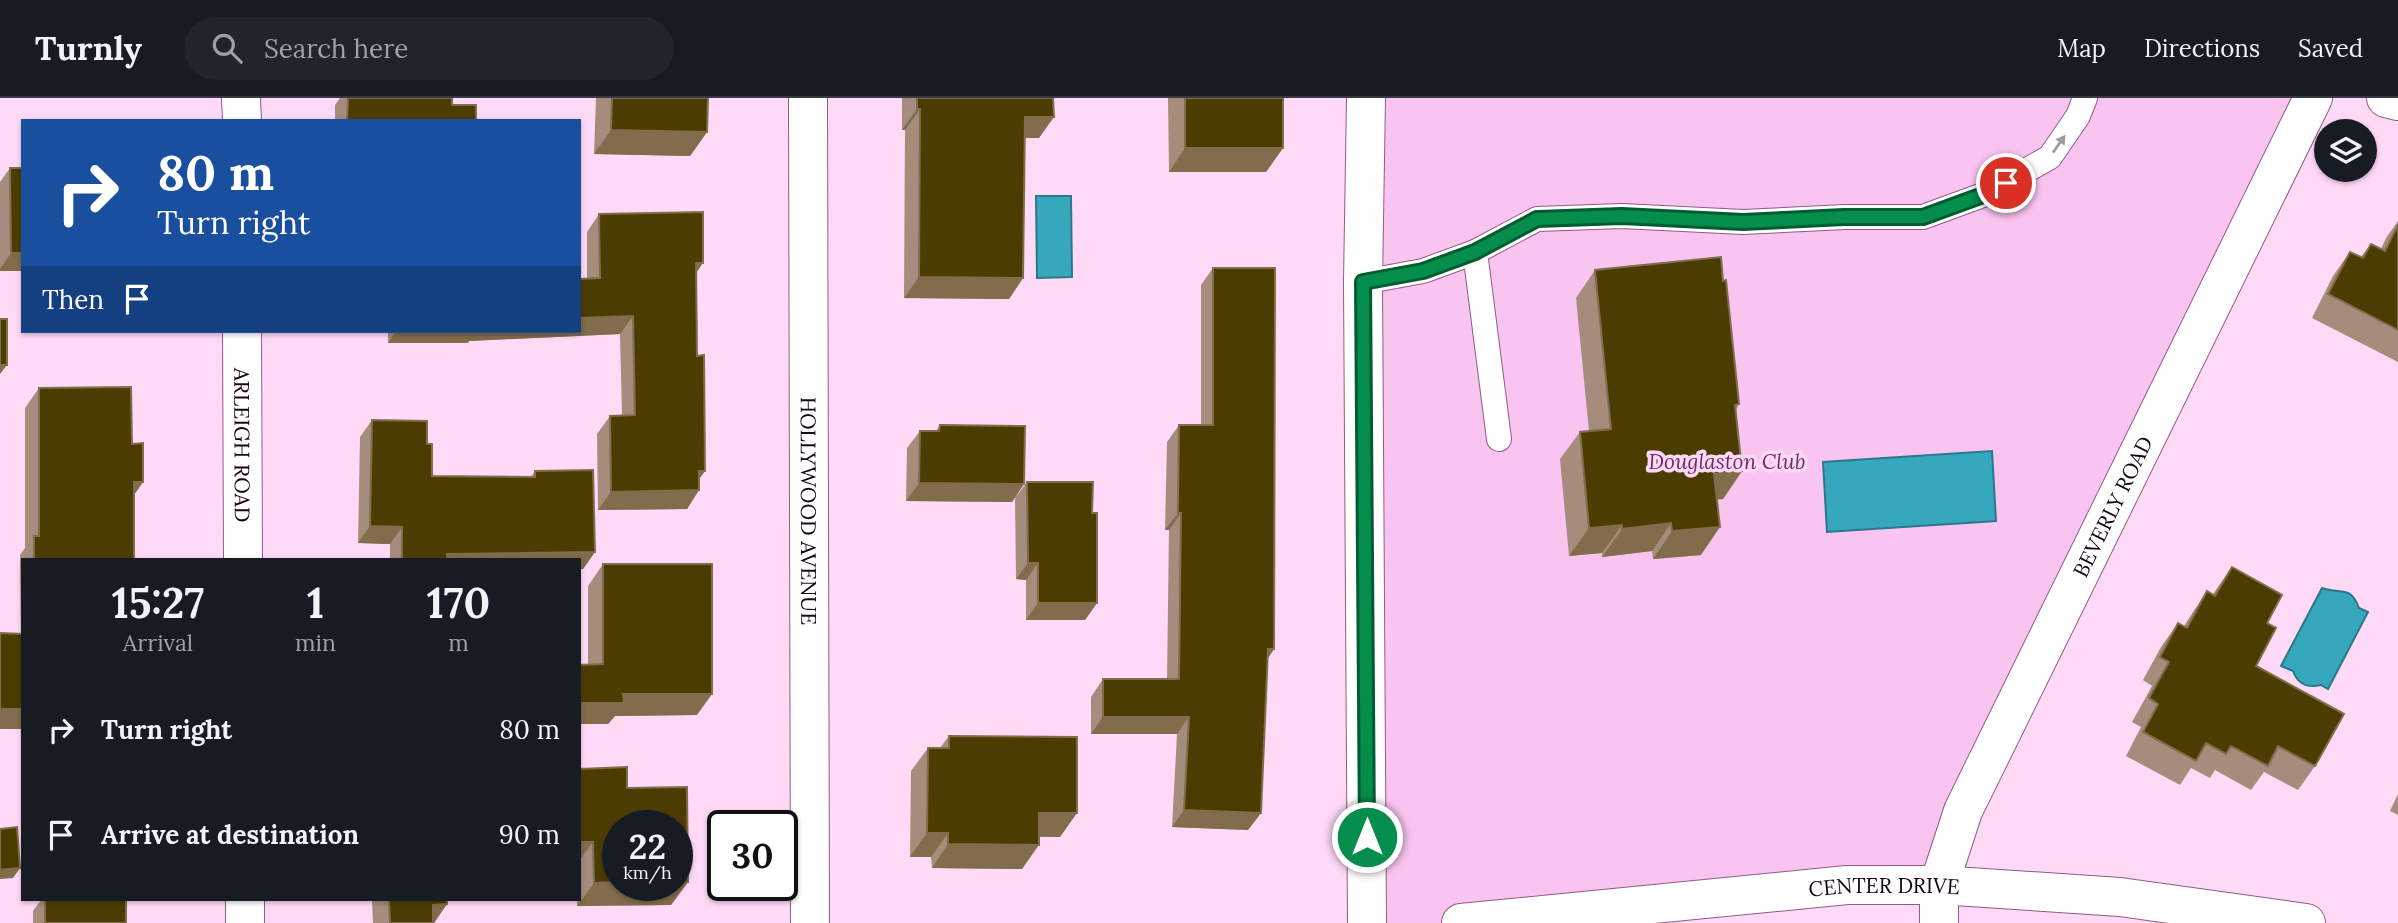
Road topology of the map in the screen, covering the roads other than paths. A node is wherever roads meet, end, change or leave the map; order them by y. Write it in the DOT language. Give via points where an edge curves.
graph roads {
  1 [pos="242,98"];
  2 [pos="808,98"];
  3 [pos="1366,98"];
  4 [pos="2085,98"];
  5 [pos="2313,98"];
  6 [pos="2386,98"];
  7 [pos="2398,101"];
  8 [pos="242,119"];
  9 [pos="1475,252"];
  10 [pos="1363,282"];
  11 [pos="242,333"];
  12 [pos="1499,439"];
  13 [pos="243,558"];
  14 [pos="1939,885"];
  15 [pos="245,901"];
  16 [pos="245,923"];
  17 [pos="810,923"];
  18 [pos="1367,923"];
  19 [pos="1461,923"];
  20 [pos="1939,923"];
  21 [pos="2306,923"];
  1 -- 8 [label="street"];
  2 -- 17 [label="street, HOLLYWOOD AVENUE"];
  3 -- 10 [label="street"];
  9 -- 4 [label="lane, one-way" via="1537,219 1622,216 1743,222 1923,217 1983,195 2050,157"];
  5 -- 14 [label="street, BEVERLY ROAD" via="1963,811"];
  6 -- 7 [label="street"];
  9 -- 10 [label="lane" via="1423,271"];
  9 -- 12 [label="lane"];
  10 -- 18 [label="street"];
  11 -- 13 [label="street, ARLEIGH ROAD"];
  14 -- 19 [label="street, CENTER DRIVE" via="1847,886"];
  14 -- 20 [label="street, BEVERLY ROAD"];
  14 -- 21 [label="street, CENTER DRIVE" via="2120,897"];
  15 -- 16 [label="street"];
}
